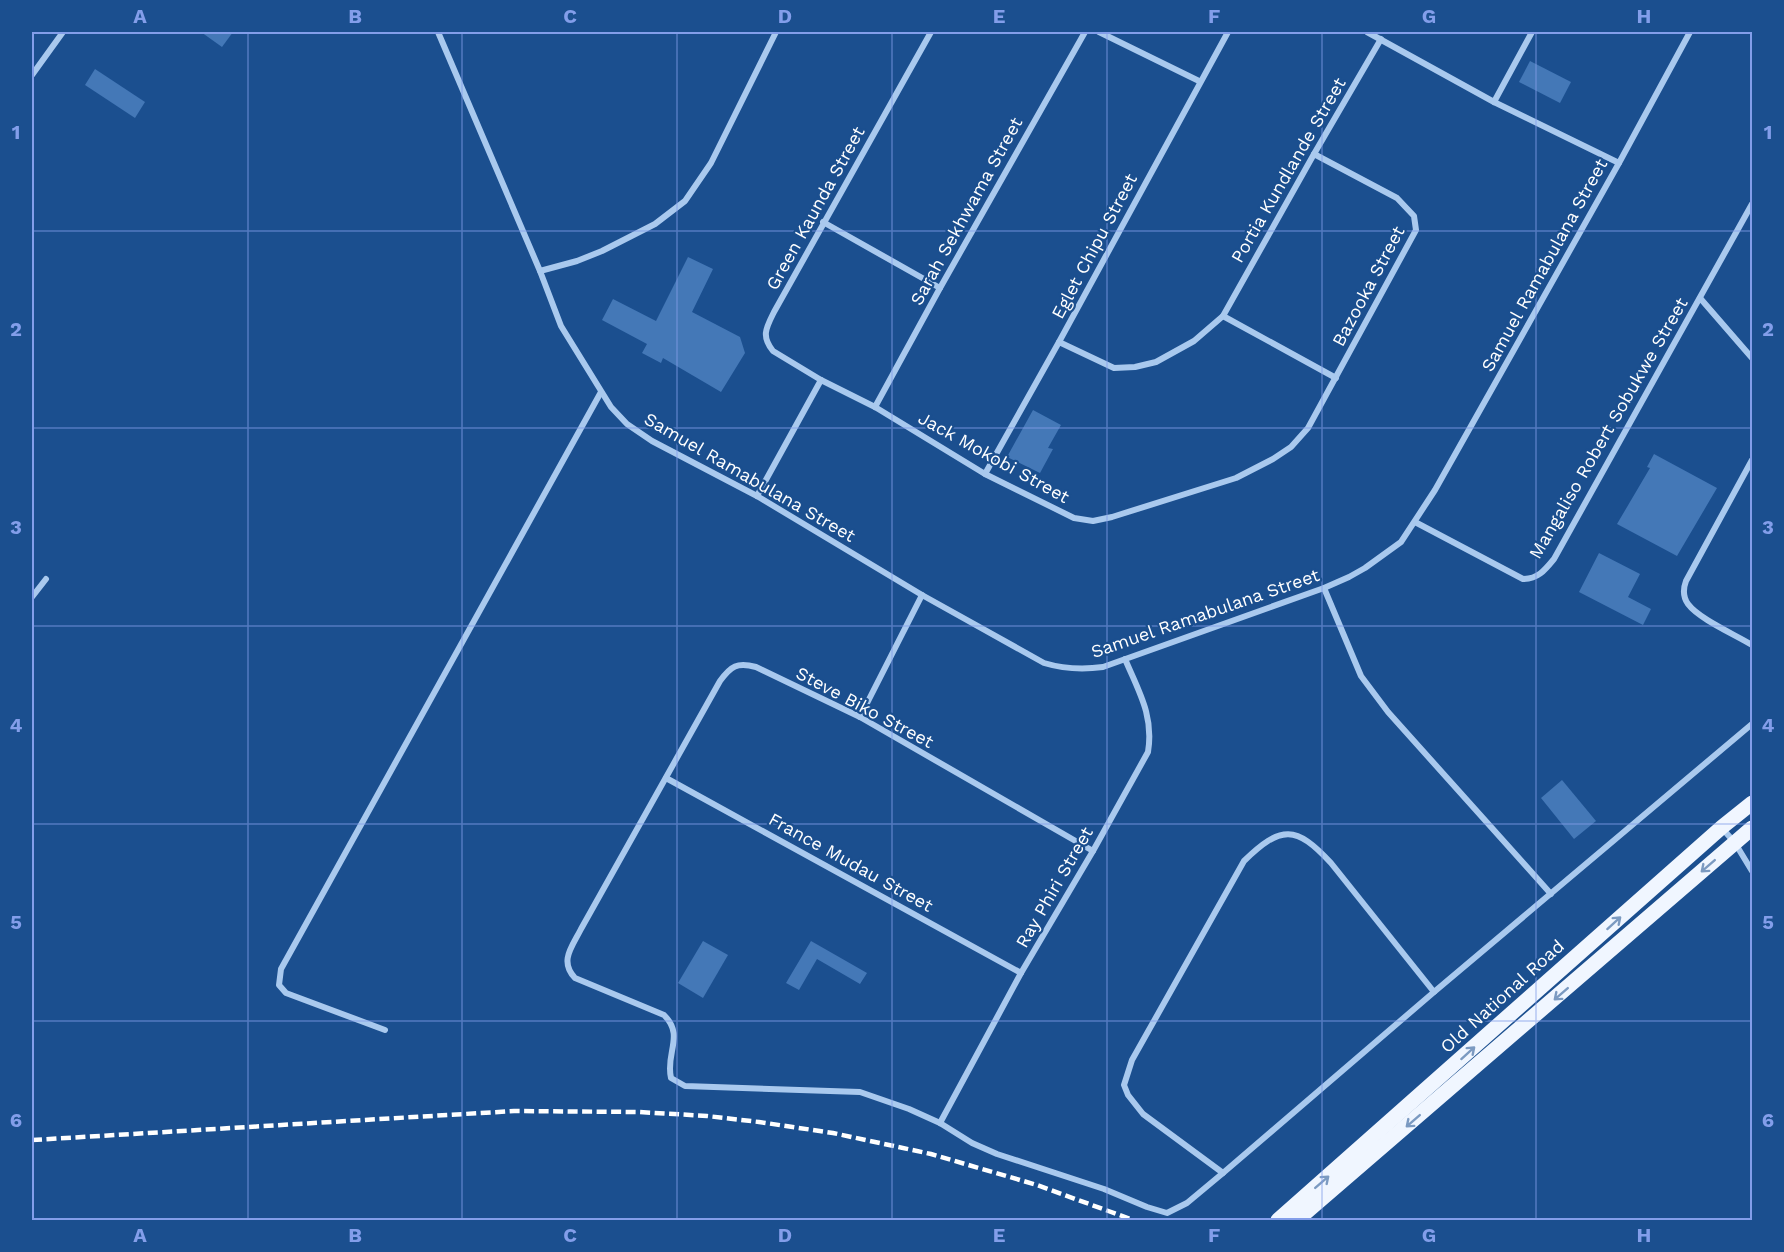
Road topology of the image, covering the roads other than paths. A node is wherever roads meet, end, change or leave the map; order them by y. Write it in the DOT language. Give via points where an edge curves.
graph roads {
  1 [pos="63,32"];
  2 [pos="438,32"];
  3 [pos="776,32"];
  4 [pos="931,32"];
  5 [pos="1085,32"];
  6 [pos="1099,32"];
  7 [pos="1228,32"];
  8 [pos="1367,32"];
  9 [pos="1532,32"];
  10 [pos="1690,32"];
  11 [pos="1381,39"];
  12 [pos="32,75"];
  13 [pos="1199,81"];
  14 [pos="1494,102"];
  15 [pos="1314,154"];
  16 [pos="1619,163"];
  17 [pos="1752,204"];
  18 [pos="823,222"];
  19 [pos="540,271"];
  20 [pos="940,288"];
  21 [pos="1700,298"];
  22 [pos="1223,316"];
  23 [pos="1059,342"];
  24 [pos="1752,358"];
  25 [pos="1336,378"];
  26 [pos="822,380"];
  27 [pos="601,392"];
  28 [pos="875,407"];
  29 [pos="1752,460"];
  30 [pos="985,474"];
  31 [pos="757,496"];
  32 [pos="1415,522"];
  33 [pos="45,579"];
  34 [pos="1324,588"];
  35 [pos="922,595"];
  36 [pos="32,597"];
  37 [pos="1752,645"];
  38 [pos="1125,659"];
  39 [pos="860,717"];
  40 [pos="1752,724"];
  41 [pos="666,778"];
  42 [pos="1752,803"];
  43 [pos="1722,827"];
  44 [pos="1752,828"];
  45 [pos="1736,843"];
  46 [pos="1093,851"];
  47 [pos="1752,871"];
  48 [pos="1551,894"];
  49 [pos="1021,973"];
  50 [pos="1434,992"];
  51 [pos="385,1030"];
  52 [pos="940,1123"];
  53 [pos="1223,1173"];
  54 [pos="1278,1221"];
  55 [pos="1297,1221"];
  1 -- 12 [label="street"];
  2 -- 19 [label="street, Samuel Ramabulana Street"];
  3 -- 19 [label="street" via="711,163 686,201 654,224 602,251"];
  4 -- 18 [label="street, Green Kaunda Street"];
  5 -- 20 [label="street, Sarah Sekhwama Street"];
  6 -- 13 [label="street"];
  7 -- 13 [label="street, Eglet Chipu Street"];
  8 -- 11 [label="street"];
  9 -- 14 [label="street"];
  10 -- 16 [label="street, Samuel Ramabulana Street"];
  11 -- 14 [label="street"];
  11 -- 15 [label="street, Portia Kundlande Street"];
  13 -- 23 [label="street, Eglet Chipu Street"];
  14 -- 16 [label="street"];
  15 -- 22 [label="street, Portia Kundlande Street"];
  15 -- 25 [label="street, Bazooka Street" via="1397,198 1414,216 1416,225"];
  16 -- 32 [label="street, Samuel Ramabulana Street"];
  17 -- 21 [label="street, Mangaliso Robert Sobukwe Street"];
  18 -- 20 [label="street"];
  18 -- 26 [label="street, Green Kaunda Street" via="774,312 765,338 773,351"];
  19 -- 27 [label="street, Samuel Ramabulana Street" via="561,326"];
  20 -- 28 [label="street, Sarah Sekhwama Street"];
  21 -- 24 [label="street"];
  21 -- 32 [label="street, Mangaliso Robert Sobukwe Street" via="1554,559 1538,576 1523,579"];
  22 -- 23 [label="street" via="1194,341 1156,362 1135,367 1114,368"];
  22 -- 25 [label="street"];
  23 -- 30 [label="street, Eglet Chipu Street"];
  25 -- 30 [label="street, Jack Mokobi Street" via="1308,428 1273,459 1236,478 1112,517 1093,522 1074,518"];
  26 -- 28 [label="street, Jack Mokobi Street"];
  26 -- 31 [label="street"];
  27 -- 31 [label="street, Samuel Ramabulana Street" via="627,424 652,441"];
  27 -- 51 [label="street" via="279,975 279,985 286,993"];
  28 -- 30 [label="street, Jack Mokobi Street"];
  29 -- 37 [label="street" via="1684,588 1687,603 1695,612"];
  31 -- 35 [label="street, Samuel Ramabulana Street"];
  32 -- 34 [label="street, Samuel Ramabulana Street" via="1401,542 1386,554"];
  33 -- 36 [label="street"];
  34 -- 38 [label="street, Samuel Ramabulana Street"];
  34 -- 48 [label="street" via="1369,688"];
  35 -- 38 [label="street, Samuel Ramabulana Street" via="1044,663 1088,669"];
  35 -- 39 [label="street"];
  38 -- 46 [label="street, Ray Phiri Street" via="1149,717 1149,746"];
  39 -- 41 [label="street, Steve Biko Street" via="756,667 736,665 720,681"];
  39 -- 46 [label="street, Steve Biko Street"];
  40 -- 48 [label="street"];
  41 -- 49 [label="street, France Mudau Street"];
  41 -- 52 [label="street" via="574,944 567,961 570,973 664,1015 671,1022 675,1039 669,1065 671,1077 685,1086 860,1092"];
  42 -- 43 [label="main road, Old National Road"];
  43 -- 45 [label="street"];
  54 -- 43 [label="main road, Old National Road, one-way"];
  44 -- 45 [label="main road, Old National Road"];
  45 -- 47 [label="street"];
  45 -- 55 [label="main road, Old National Road, one-way"];
  46 -- 49 [label="street, Ray Phiri Street"];
  48 -- 50 [label="street"];
  49 -- 52 [label="street, Ray Phiri Street"];
  50 -- 53 [label="street"];
  50 -- 53 [label="street" via="1317,848 1286,833 1263,842 1244,861 1132,1060 1124,1085 1143,1114"];
  52 -- 53 [label="street" via="997,1154 1167,1213 1187,1203"];
}
